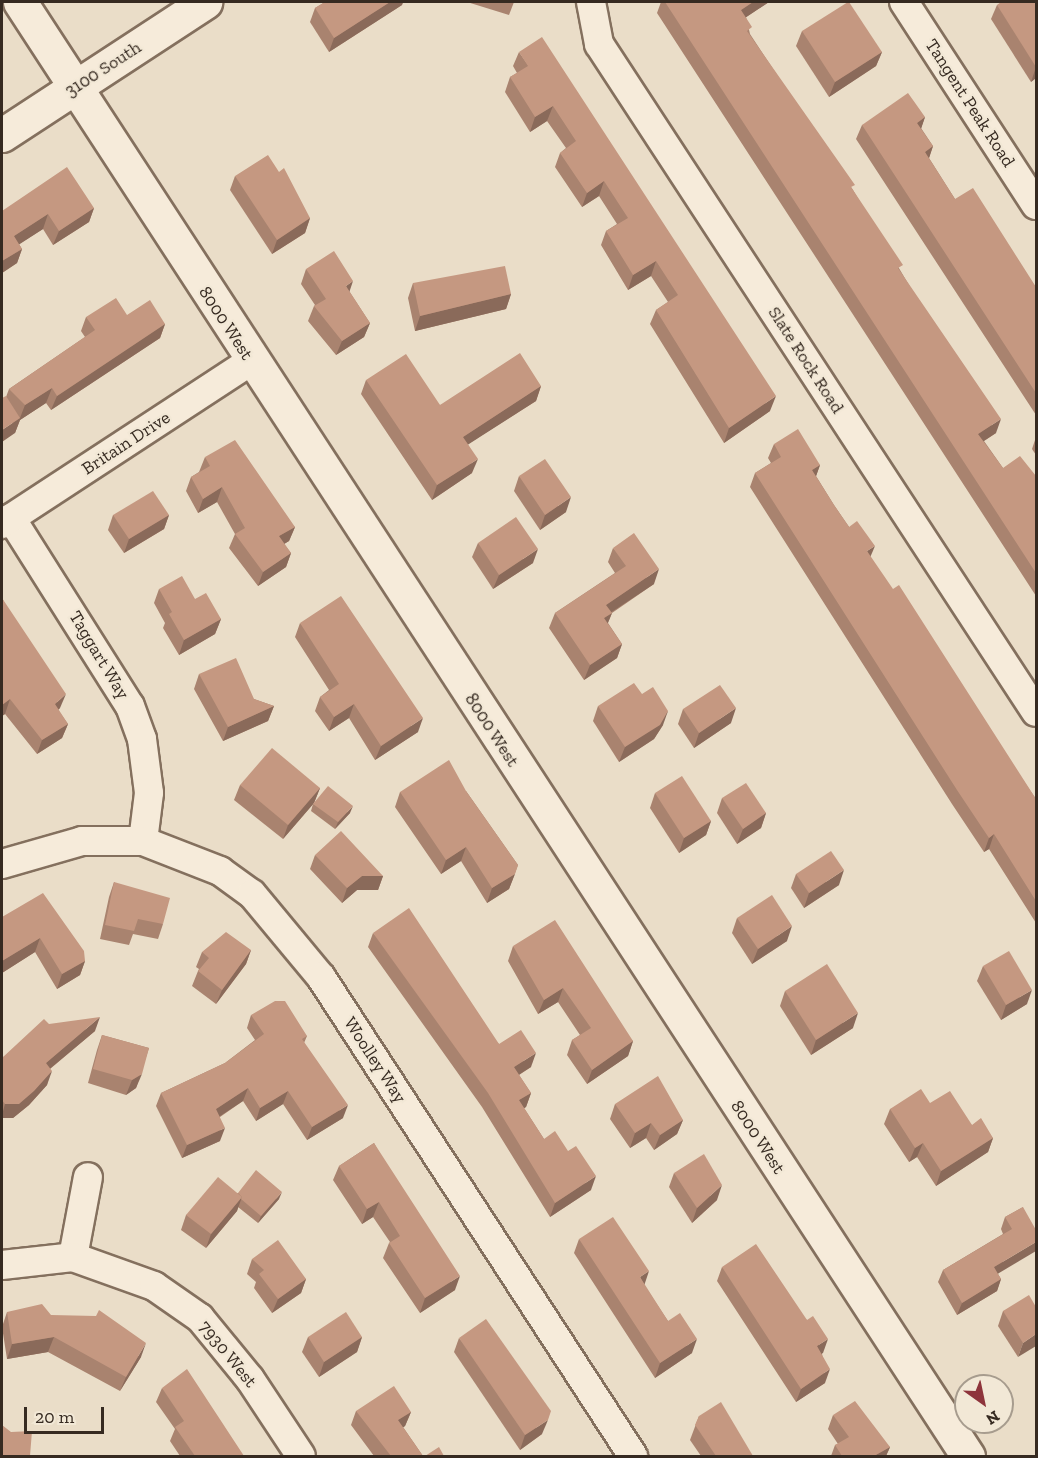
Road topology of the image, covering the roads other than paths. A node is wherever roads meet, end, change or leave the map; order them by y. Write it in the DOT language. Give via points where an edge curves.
graph roads {
  1 [pos="20,2"];
  2 [pos="205,2"];
  3 [pos="591,2"];
  4 [pos="904,2"];
  5 [pos="75,87"];
  6 [pos="2,135"];
  7 [pos="1036,206"];
  8 [pos="251,361"];
  9 [pos="6,521"];
  10 [pos="1036,712"];
  11 [pos="143,841"];
  12 [pos="2,864"];
  13 [pos="88,1177"];
  14 [pos="73,1257"];
  15 [pos="2,1264"];
  16 [pos="301,1456"];
  17 [pos="633,1456"];
  18 [pos="968,1456"];
  1 -- 5 [label="street, 8000 West"];
  2 -- 5 [label="street, 3100 South"];
  3 -- 10 [label="street, Slate Rock Road" via="599,44"];
  4 -- 7 [label="street, Tangent Peak Road"];
  5 -- 6 [label="street, 3100 South"];
  5 -- 8 [label="street, 8000 West"];
  8 -- 9 [label="street, Britain Drive"];
  8 -- 18 [label="street, 8000 West"];
  9 -- 11 [label="street, Taggart Way" via="130,706 142,739 149,793"];
  11 -- 12 [label="street, Woolley Way" via="82,841"];
  11 -- 17 [label="street, Woolley Way" via="220,871 278,920 321,977"];
  13 -- 14 [label="street"];
  14 -- 15 [label="street"];
  14 -- 16 [label="street, 7930 West" via="154,1286 200,1318 250,1379"];
}
